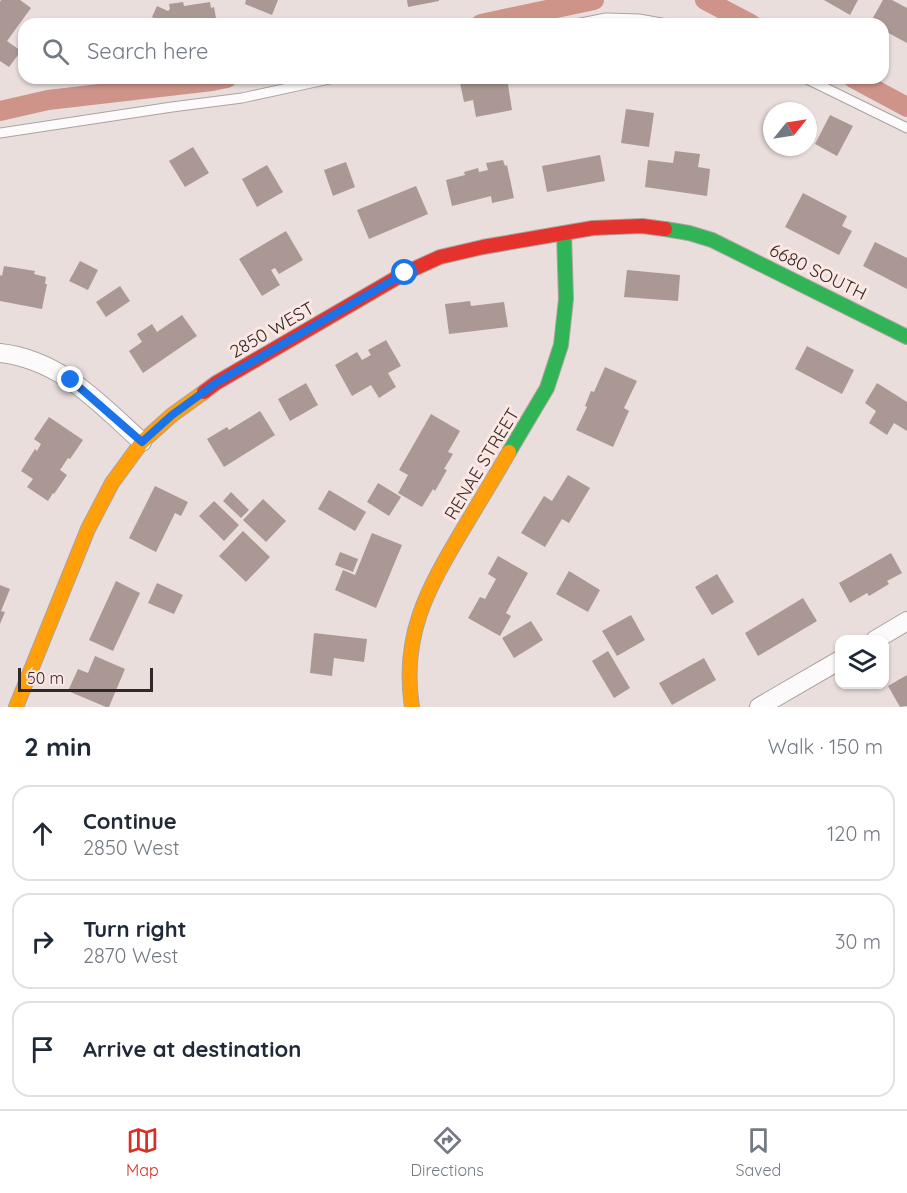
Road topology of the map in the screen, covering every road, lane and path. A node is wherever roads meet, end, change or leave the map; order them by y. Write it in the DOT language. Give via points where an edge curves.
graph roads {
  1 [pos="308,84"];
  2 [pos="817,84"];
  3 [pos="907,128"];
  4 [pos="0,133"];
  5 [pos="564,233"];
  6 [pos="712,240"];
  7 [pos="907,337"];
  8 [pos="0,353"];
  9 [pos="142,442"];
  10 [pos="907,621"];
  11 [pos="882,635"];
  12 [pos="835,663"];
  13 [pos="17,704"];
  14 [pos="412,707"];
  15 [pos="759,707"];
  1 -- 4 [label="lane" via="242,99"];
  2 -- 3 [label="lane"];
  5 -- 6 [label="street, 2850 WEST" via="642,226"];
  5 -- 9 [label="street, 2850 WEST" via="483,246 440,257 405,273 216,383"];
  5 -- 14 [label="street, RENAE STREET" via="566,299 561,345 547,388 424,600 409,660"];
  6 -- 7 [label="street, 6680 SOUTH"];
  8 -- 9 [label="street" via="45,365 71,380"];
  9 -- 13 [label="street, 2850 WEST" via="112,483 88,528"];
  10 -- 11 [label="street"];
  12 -- 15 [label="street"];
}
